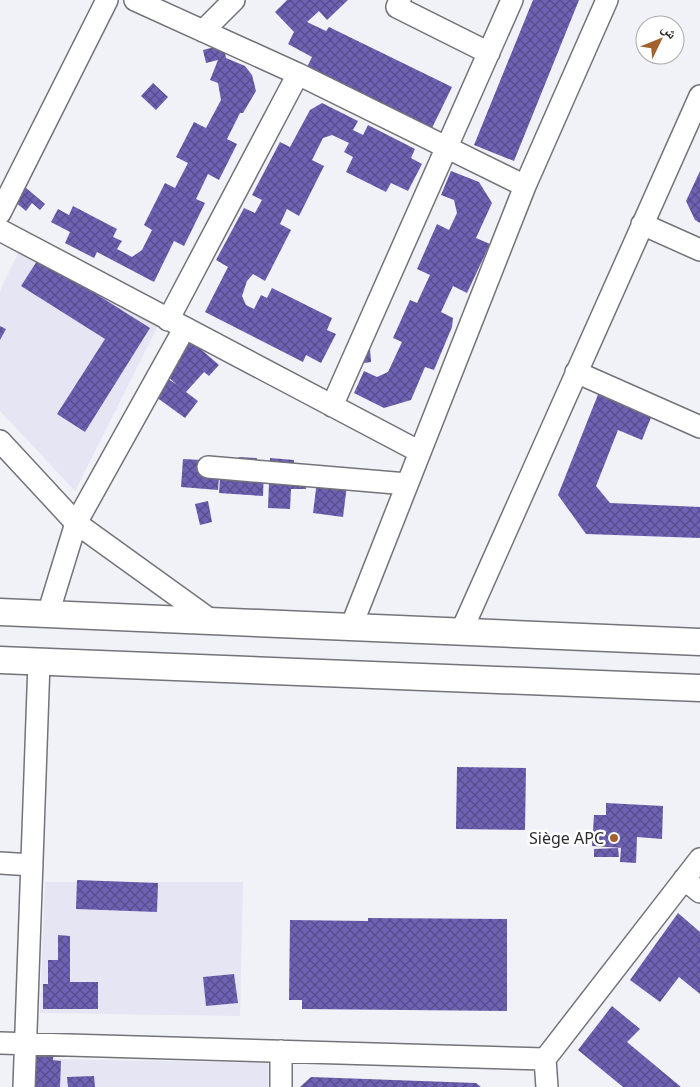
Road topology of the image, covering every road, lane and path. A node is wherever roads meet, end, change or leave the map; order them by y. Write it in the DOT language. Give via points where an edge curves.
graph roads {
  1 [pos="107,0"];
  2 [pos="135,0"];
  3 [pos="234,0"];
  4 [pos="400,0"];
  5 [pos="606,0"];
  6 [pos="508,1"];
  7 [pos="203,31"];
  8 [pos="489,53"];
  9 [pos="298,74"];
  10 [pos="700,96"];
  11 [pos="448,148"];
  12 [pos="525,186"];
  13 [pos="0,213"];
  14 [pos="642,224"];
  15 [pos="0,230"];
  16 [pos="700,250"];
  17 [pos="176,325"];
  18 [pos="576,372"];
  19 [pos="332,406"];
  20 [pos="700,427"];
  21 [pos="0,440"];
  22 [pos="420,452"];
  23 [pos="208,467"];
  24 [pos="407,484"];
  25 [pos="76,523"];
  26 [pos="0,612"];
  27 [pos="48,614"];
  28 [pos="212,621"];
  29 [pos="351,627"];
  30 [pos="461,632"];
  31 [pos="700,642"];
  32 [pos="0,660"];
  33 [pos="39,662"];
  34 [pos="700,688"];
  35 [pos="700,859"];
  36 [pos="0,864"];
  37 [pos="32,864"];
  38 [pos="684,879"];
  39 [pos="700,892"];
  40 [pos="0,1043"];
  41 [pos="26,1044"];
  42 [pos="281,1051"];
  43 [pos="545,1059"];
  44 [pos="24,1087"];
  45 [pos="281,1087"];
  46 [pos="547,1087"];
  1 -- 13 [label="street"];
  2 -- 7 [label="street"];
  3 -- 7 [label="street"];
  4 -- 8 [label="street" via="397,7"];
  5 -- 12 [label="street"];
  6 -- 8 [label="street"];
  7 -- 9 [label="street"];
  8 -- 11 [label="street"];
  9 -- 11 [label="street"];
  9 -- 17 [label="street"];
  10 -- 14 [label="street"];
  11 -- 12 [label="street"];
  11 -- 19 [label="street"];
  12 -- 22 [label="street"];
  14 -- 16 [label="street"];
  14 -- 18 [label="street"];
  15 -- 17 [label="street"];
  17 -- 19 [label="street"];
  17 -- 25 [label="street"];
  18 -- 20 [label="street"];
  18 -- 30 [label="street"];
  19 -- 22 [label="street"];
  21 -- 25 [label="street"];
  22 -- 24 [label="street"];
  23 -- 24 [label="street"];
  24 -- 29 [label="street"];
  25 -- 27 [label="street"];
  25 -- 28 [label="street"];
  26 -- 27 [label="street"];
  27 -- 28 [label="street"];
  28 -- 29 [label="street"];
  29 -- 30 [label="street"];
  30 -- 31 [label="street"];
  32 -- 33 [label="street"];
  33 -- 34 [label="street"];
  33 -- 37 [label="street"];
  35 -- 38 [label="street"];
  36 -- 37 [label="street"];
  37 -- 41 [label="street"];
  38 -- 39 [label="street"];
  38 -- 43 [label="street"];
  40 -- 41 [label="street"];
  41 -- 42 [label="street"];
  41 -- 44 [label="street"];
  42 -- 43 [label="street"];
  42 -- 45 [label="street"];
  43 -- 46 [label="street"];
}
